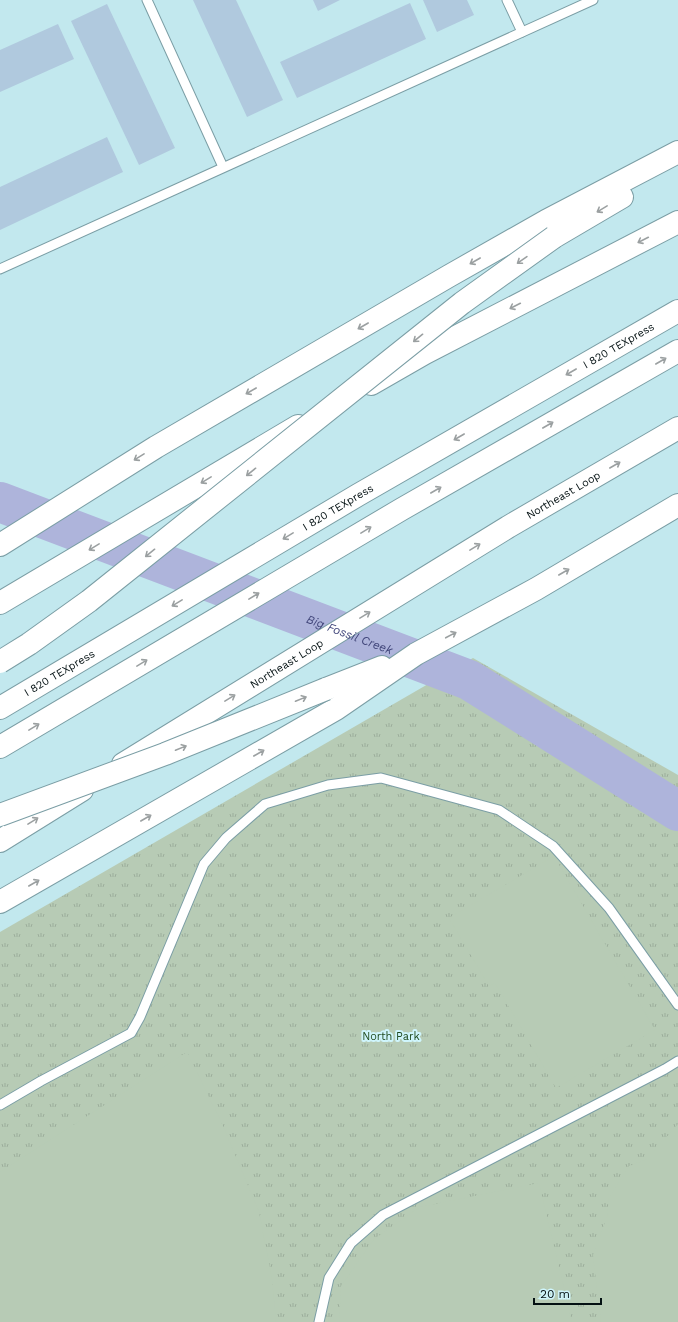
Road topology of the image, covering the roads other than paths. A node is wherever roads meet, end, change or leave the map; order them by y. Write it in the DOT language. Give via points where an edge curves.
graph roads {
  1 [pos="147,0"];
  2 [pos="507,0"];
  3 [pos="592,0"];
  4 [pos="583,2"];
  5 [pos="522,32"];
  6 [pos="678,152"];
  7 [pos="223,167"];
  8 [pos="678,222"];
  9 [pos="550,229"];
  10 [pos="0,269"];
  11 [pos="678,311"];
  12 [pos="678,351"];
  13 [pos="678,428"];
  14 [pos="678,506"];
  15 [pos="0,545"];
  16 [pos="0,603"];
  17 [pos="416,654"];
  18 [pos="0,662"];
  19 [pos="0,708"];
  20 [pos="0,747"];
  21 [pos="0,815"];
  22 [pos="0,841"];
  23 [pos="0,902"];
  24 [pos="678,1005"];
  25 [pos="678,1061"];
  26 [pos="0,1105"];
  27 [pos="319,1322"];
  1 -- 7 [label="lane"];
  2 -- 5 [label="lane"];
  3 -- 4 [label="lane"];
  4 -- 5 [label="lane"];
  5 -- 7 [label="lane"];
  6 -- 9 [label="highway, one-way" via="637,188"];
  7 -- 10 [label="lane"];
  8 -- 16 [label="highway, one-way" via="425,353"];
  9 -- 15 [label="highway, one-way" via="156,446"];
  9 -- 18 [label="highway, one-way, bridge" via="462,303 89,602"];
  11 -- 19 [label="highway, I 820 TEXpress, one-way" via="358,495"];
  20 -- 12 [label="highway, one-way" via="402,509"];
  22 -- 13 [label="highway, Northeast Loop, one-way" via="508,527"];
  17 -- 14 [label="highway, one-way" via="536,589"];
  21 -- 17 [label="highway, one-way, bridge" via="165,754"];
  23 -- 17 [label="highway, one-way" via="336,709"];
  24 -- 26 [label="lane" via="609,908 553,846 499,810 381,778 328,785 266,804 226,838 204,864 131,1033"];
  25 -- 27 [label="lane" via="383,1215 351,1243 329,1278"];
}
